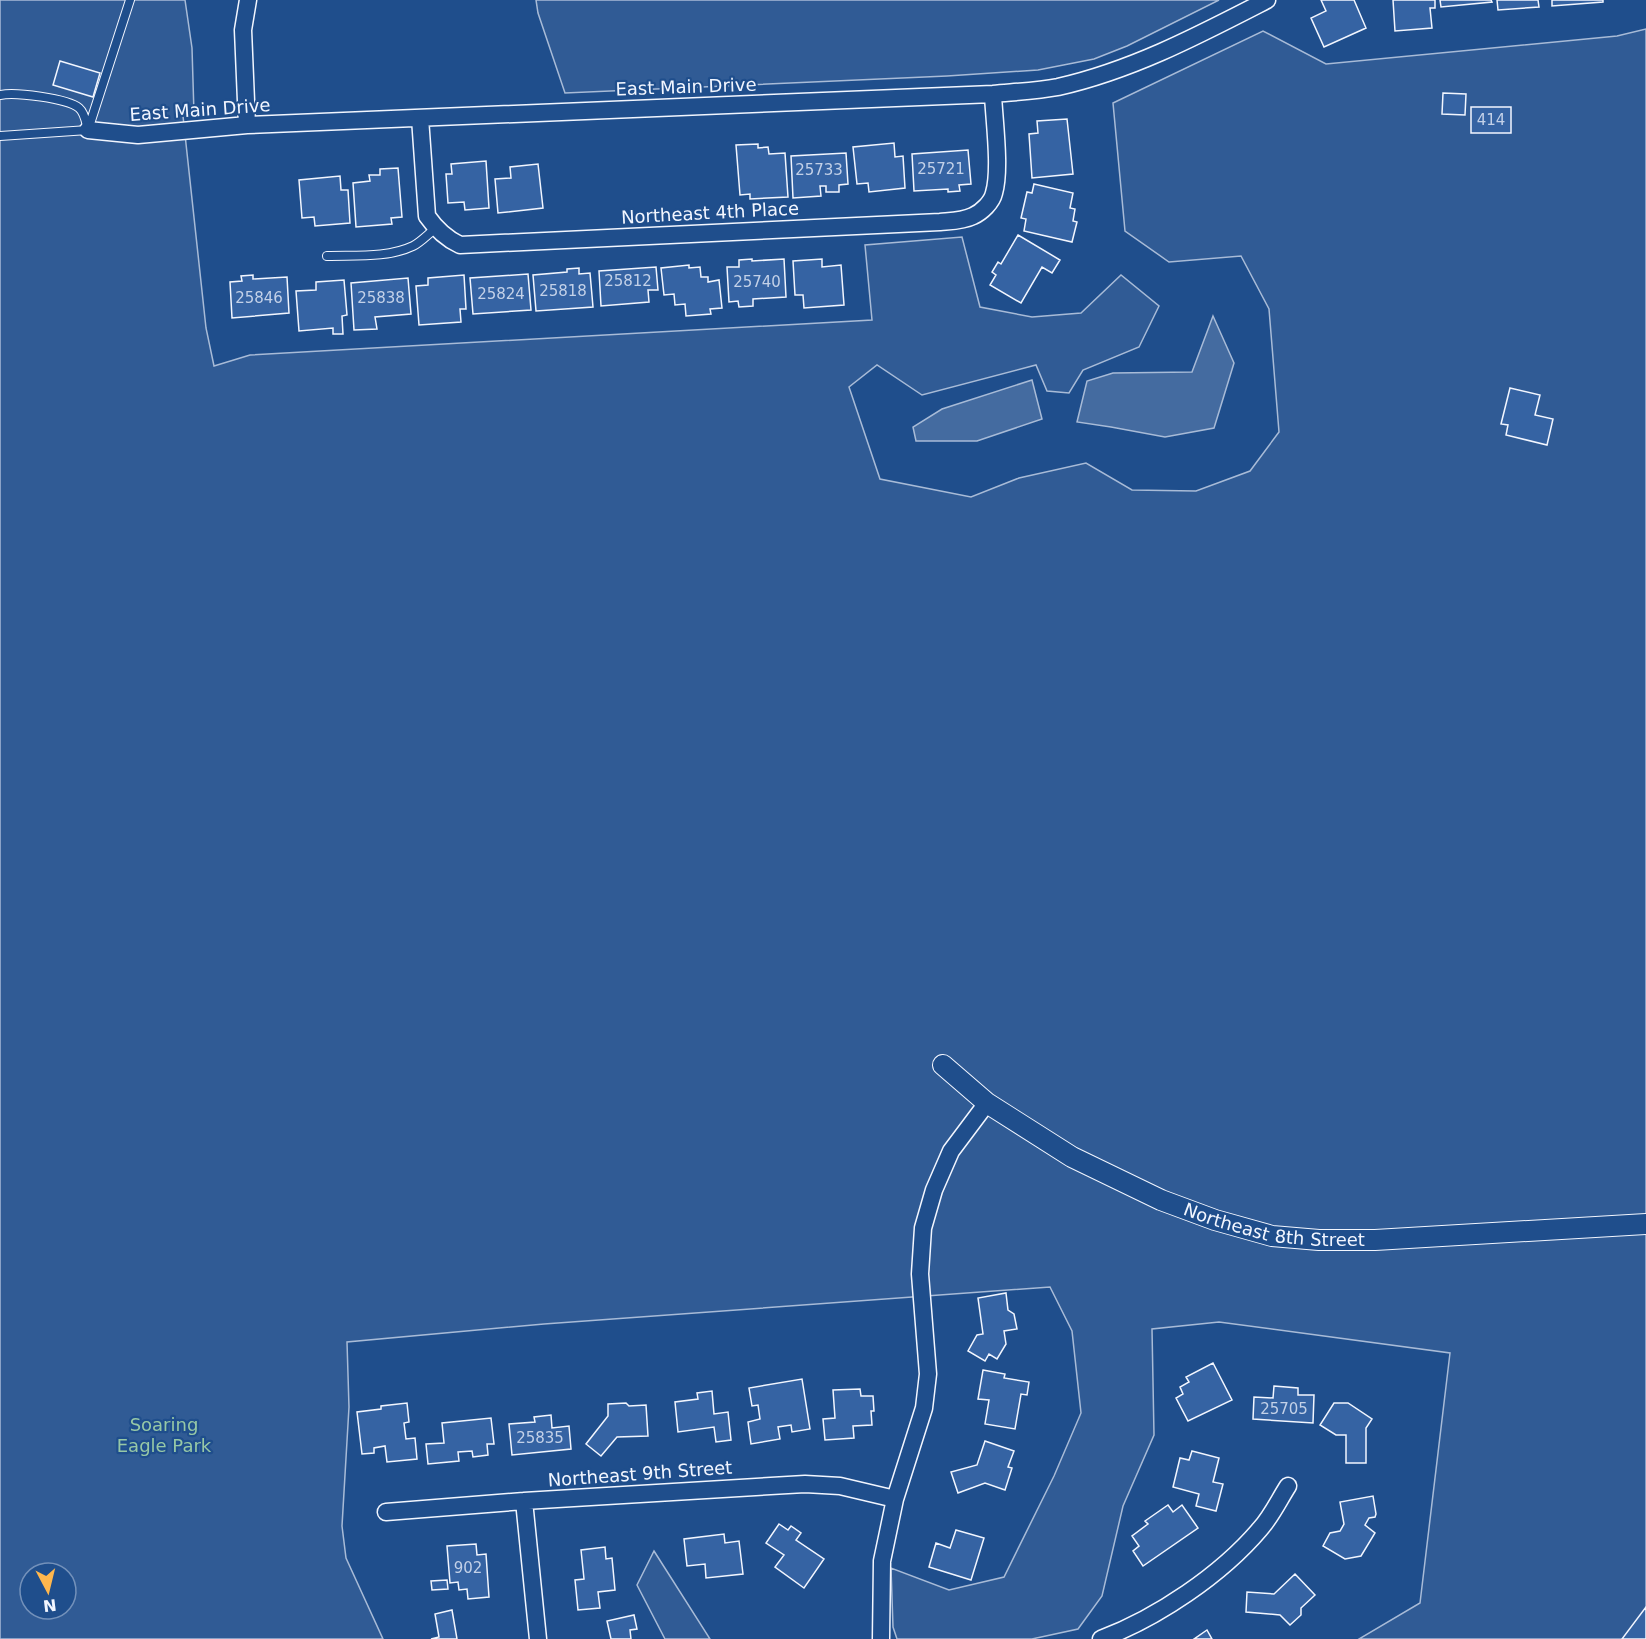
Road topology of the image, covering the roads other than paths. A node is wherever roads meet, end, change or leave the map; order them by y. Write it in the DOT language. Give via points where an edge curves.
graph roads {
  1 [pos="130,0"];
  2 [pos="248,0"];
  3 [pos="1267,0"];
  4 [pos="993,94"];
  5 [pos="0,95"];
  6 [pos="420,118"];
  7 [pos="247,126"];
  8 [pos="88,130"];
  9 [pos="0,136"];
  10 [pos="436,228"];
  11 [pos="327,256"];
  12 [pos="942,1065"];
  13 [pos="987,1103"];
  14 [pos="1646,1224"];
  15 [pos="1288,1486"];
  16 [pos="895,1499"];
  17 [pos="524,1501"];
  18 [pos="386,1512"];
  19 [pos="538,1639"];
  20 [pos="881,1639"];
  21 [pos="1101,1639"];
  1 -- 8 [label="lane"];
  2 -- 7 [label="street" via="243,30"];
  3 -- 4 [label="street, East Main Drive" via="1127,67 1055,87"];
  4 -- 6 [label="street, East Main Drive"];
  4 -- 10 [label="street, Northeast 4th Place" via="997,177 994,195 974,216 959,220 460,245"];
  5 -- 8 [label="lane" via="19,93 71,104 83,113"];
  6 -- 7 [label="street, East Main Drive"];
  6 -- 10 [label="street" via="427,216"];
  7 -- 8 [label="street, East Main Drive" via="138,135"];
  8 -- 9 [label="lane"];
  10 -- 11 [label="lane" via="415,245 400,251"];
  12 -- 13 [label="street, Northeast 8th Street"];
  13 -- 14 [label="street, Northeast 8th Street" via="1072,1157 1161,1200 1272,1236 1376,1240"];
  13 -- 16 [label="street" via="951,1151 934,1190 924,1228 920,1274 928,1374 924,1408"];
  15 -- 21 [label="street" via="1262,1528 1233,1558 1175,1601"];
  16 -- 17 [label="street, Northeast 9th Street" via="840,1486 805,1484"];
  16 -- 20 [label="street" via="882,1562"];
  17 -- 18 [label="street, Northeast 9th Street"];
  17 -- 19 [label="street"];
}
